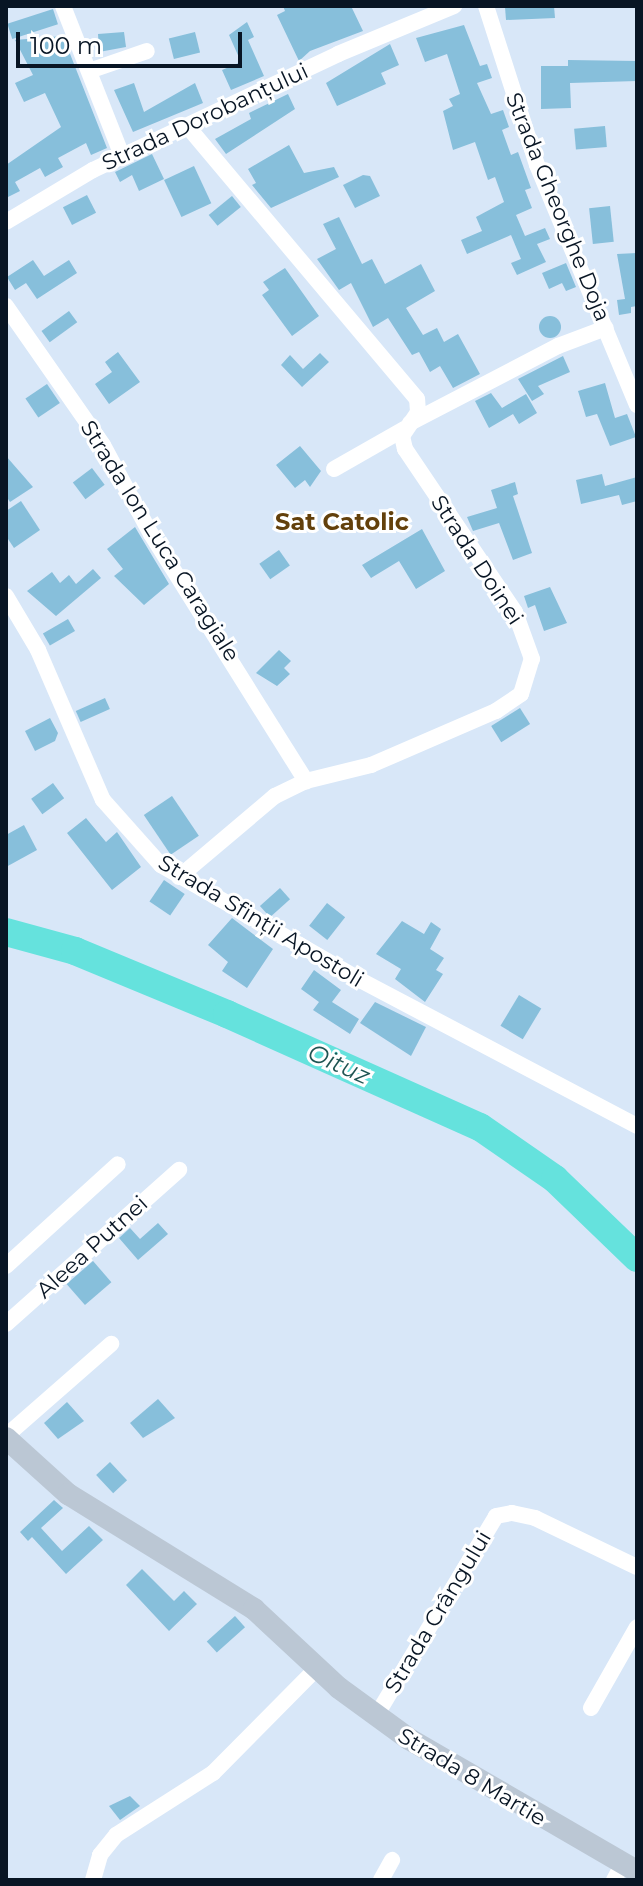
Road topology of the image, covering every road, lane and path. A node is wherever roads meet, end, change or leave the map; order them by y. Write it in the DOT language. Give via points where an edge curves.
graph roads {
  1 [pos="63,6"];
  2 [pos="454,6"];
  3 [pos="486,6"];
  4 [pos="147,51"];
  5 [pos="89,71"];
  6 [pos="188,127"];
  7 [pos="122,156"];
  8 [pos="6,222"];
  9 [pos="6,306"];
  10 [pos="606,328"];
  11 [pos="637,405"];
  12 [pos="407,426"];
  13 [pos="334,469"];
  14 [pos="6,596"];
  15 [pos="306,781"];
  16 [pos="179,877"];
  17 [pos="637,1126"];
  18 [pos="118,1164"];
  19 [pos="179,1170"];
  20 [pos="6,1266"];
  21 [pos="6,1324"];
  22 [pos="111,1344"];
  23 [pos="6,1437"];
  24 [pos="637,1567"];
  25 [pos="637,1627"];
  26 [pos="317,1668"];
  27 [pos="591,1708"];
  28 [pos="376,1716"];
  29 [pos="392,1860"];
  30 [pos="624,1872"];
  31 [pos="93,1880"];
  32 [pos="381,1880"];
  1 -- 5 [label="street"];
  2 -- 6 [label="street, Strada Dorobanțului" via="350,48"];
  3 -- 10 [label="street, Strada Gheorghe Doja" via="537,165"];
  4 -- 5 [label="street"];
  5 -- 7 [label="street"];
  6 -- 7 [label="street, Strada Dorobanțului"];
  6 -- 12 [label="street, Strada Doinei" via="411,391 419,406"];
  7 -- 8 [label="street, Strada Dorobanțului"];
  9 -- 15 [label="street, Strada Ion Luca Caragiale" via="103,445 151,534"];
  10 -- 11 [label="street, Strada Gheorghe Doja"];
  10 -- 12 [label="street" via="558,346"];
  12 -- 13 [label="street"];
  12 -- 15 [label="street, Strada Doinei" via="411,461 515,612 532,659 529,679 510,703 431,742 371,765"];
  14 -- 16 [label="street, Strada Sfinții Apostoli" via="38,650 103,800 144,851"];
  15 -- 16 [label="street, Strada Doinei" via="258,809"];
  16 -- 17 [label="street, Strada Sfinții Apostoli"];
  18 -- 20 [label="street"];
  19 -- 21 [label="street, Aleea Putnei"];
  22 -- 23 [label="street"];
  23 -- 26 [label="street, Strada 8 Martie" via="68,1494 254,1609"];
  24 -- 28 [label="street, Strada Crângului" via="535,1518 496,1516"];
  25 -- 27 [label="street"];
  26 -- 28 [label="street, Strada 8 Martie"];
  26 -- 31 [label="street" via="213,1773 116,1835 100,1855"];
  28 -- 30 [label="street, Strada 8 Martie"];
  29 -- 32 [label="street"];
}
